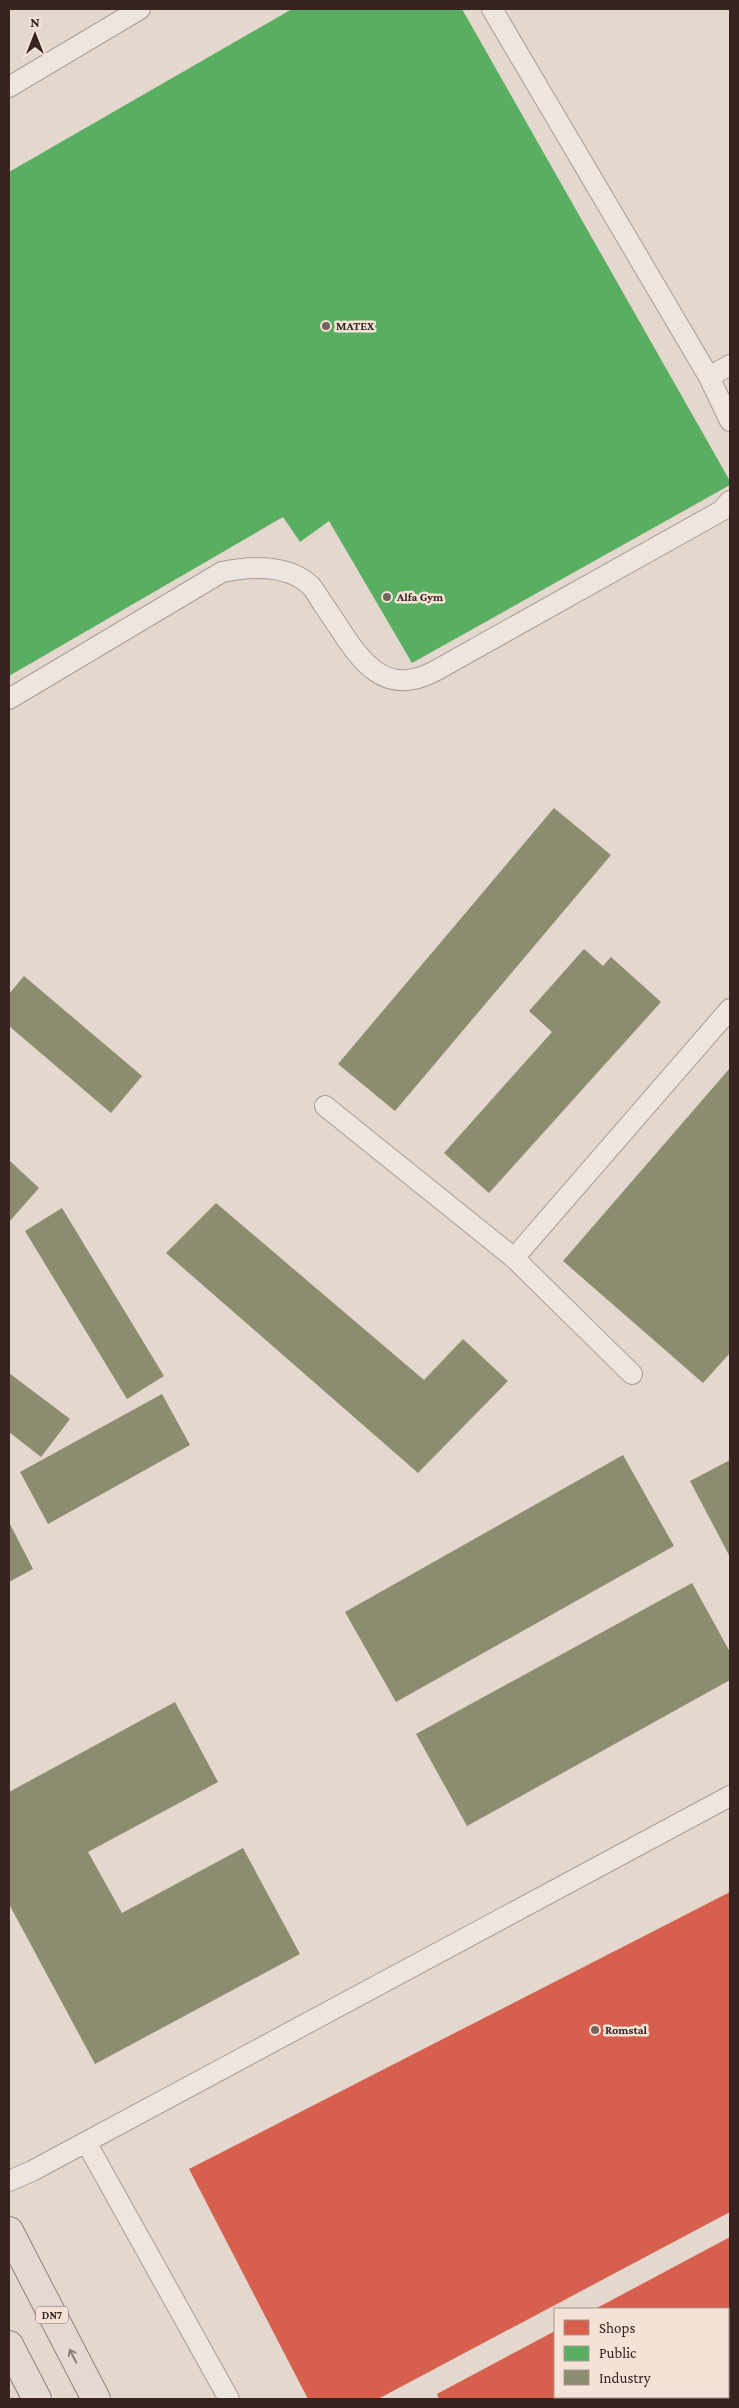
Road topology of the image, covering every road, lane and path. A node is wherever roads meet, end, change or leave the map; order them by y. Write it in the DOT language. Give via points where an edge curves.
graph roads {
  1 [pos="140,9"];
  2 [pos="492,9"];
  3 [pos="9,87"];
  4 [pos="730,365"];
  5 [pos="709,377"];
  6 [pos="730,421"];
  7 [pos="730,502"];
  8 [pos="9,698"];
  9 [pos="730,1009"];
  10 [pos="326,1106"];
  11 [pos="514,1258"];
  12 [pos="632,1374"];
  13 [pos="730,1796"];
  14 [pos="86,2142"];
  15 [pos="9,2181"];
  16 [pos="9,2231"];
  17 [pos="9,2345"];
  18 [pos="37,2399"];
  19 [pos="96,2399"];
  20 [pos="229,2399"];
  1 -- 3 [label="lane"];
  2 -- 5 [label="lane"];
  4 -- 5 [label="lane"];
  5 -- 6 [label="lane"];
  7 -- 8 [label="lane" via="721,511 436,671 412,680 388,678 368,666 310,585 286,573 256,567 222,572"];
  9 -- 11 [label="lane"];
  10 -- 11 [label="lane"];
  11 -- 12 [label="lane"];
  13 -- 14 [label="lane"];
  14 -- 15 [label="lane"];
  14 -- 20 [label="lane"];
  19 -- 16 [label="main road, DN7, one-way"];
  17 -- 18 [label="main road"];
}
